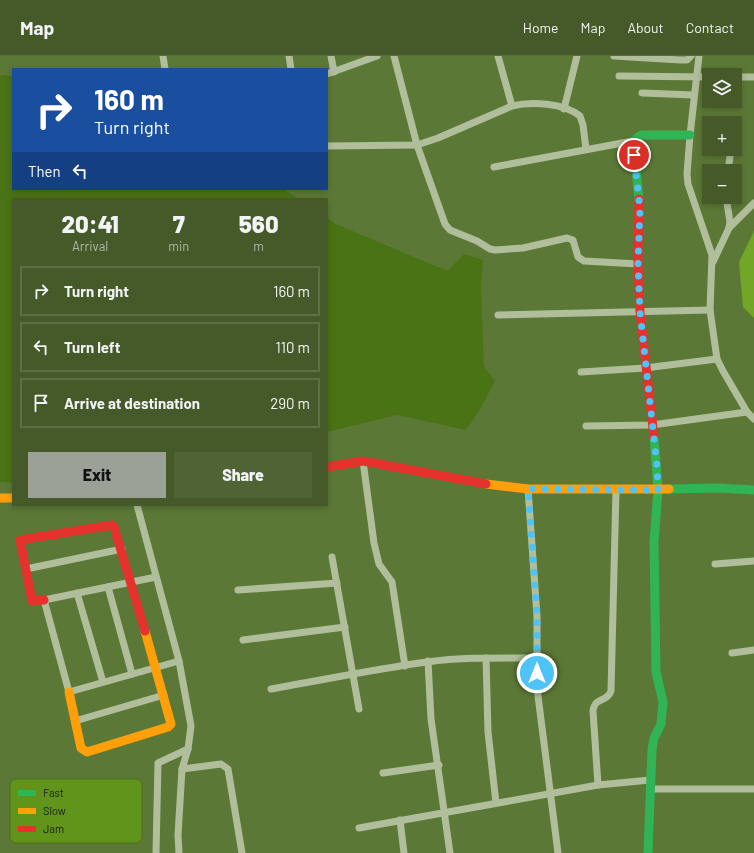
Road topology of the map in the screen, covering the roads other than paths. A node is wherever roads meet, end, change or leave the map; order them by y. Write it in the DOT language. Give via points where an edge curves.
graph roads {
  1 [pos="163,56"];
  2 [pos="289,56"];
  3 [pos="331,56"];
  4 [pos="377,56"];
  5 [pos="394,56"];
  6 [pos="498,56"];
  7 [pos="577,56"];
  8 [pos="614,56"];
  9 [pos="696,56"];
  10 [pos="165,68"];
  11 [pos="291,68"];
  12 [pos="330,73"];
  13 [pos="619,76"];
  14 [pos="742,77"];
  15 [pos="754,77"];
  16 [pos="695,78"];
  17 [pos="702,78"];
  18 [pos="642,93"];
  19 [pos="694,95"];
  20 [pos="512,106"];
  21 [pos="564,108"];
  22 [pos="690,135"];
  23 [pos="633,141"];
  24 [pos="417,145"];
  25 [pos="328,146"];
  26 [pos="586,149"];
  27 [pos="494,167"];
  28 [pos="754,203"];
  29 [pos="727,204"];
  30 [pos="730,228"];
  31 [pos="713,262"];
  32 [pos="638,264"];
  33 [pos="710,310"];
  34 [pos="640,312"];
  35 [pos="498,315"];
  36 [pos="717,359"];
  37 [pos="645,368"];
  38 [pos="581,372"];
  39 [pos="747,412"];
  40 [pos="754,419"];
  41 [pos="652,425"];
  42 [pos="586,426"];
  43 [pos="363,461"];
  44 [pos="328,467"];
  45 [pos="528,489"];
  46 [pos="616,490"];
  47 [pos="658,490"];
  48 [pos="754,490"];
  49 [pos="0,498"];
  50 [pos="12,498"];
  51 [pos="137,506"];
  52 [pos="122,550"];
  53 [pos="332,556"];
  54 [pos="754,561"];
  55 [pos="715,564"];
  56 [pos="26,569"];
  57 [pos="156,577"];
  58 [pos="131,582"];
  59 [pos="337,583"];
  60 [pos="108,587"];
  61 [pos="238,590"];
  62 [pos="77,593"];
  63 [pos="44,600"];
  64 [pos="345,627"];
  65 [pos="243,640"];
  66 [pos="754,650"];
  67 [pos="732,653"];
  68 [pos="486,658"];
  69 [pos="536,658"];
  70 [pos="179,661"];
  71 [pos="428,661"];
  72 [pos="405,666"];
  73 [pos="155,668"];
  74 [pos="132,674"];
  75 [pos="352,674"];
  76 [pos="103,682"];
  77 [pos="271,689"];
  78 [pos="69,692"];
  79 [pos="164,695"];
  80 [pos="359,709"];
  81 [pos="75,721"];
  82 [pos="188,749"];
  83 [pos="439,765"];
  84 [pos="182,769"];
  85 [pos="383,773"];
  86 [pos="598,785"];
  87 [pos="650,785"];
  88 [pos="754,789"];
  89 [pos="550,794"];
  90 [pos="496,804"];
  91 [pos="444,813"];
  92 [pos="400,820"];
  93 [pos="359,828"];
  94 [pos="156,853"];
  95 [pos="179,853"];
  96 [pos="242,853"];
  97 [pos="404,853"];
  98 [pos="450,853"];
  99 [pos="558,853"];
  100 [pos="648,853"];
  1 -- 10 [label="street"];
  2 -- 11 [label="street"];
  3 -- 12 [label="street"];
  4 -- 12 [label="street"];
  5 -- 24 [label="street"];
  6 -- 20 [label="street"];
  7 -- 21 [label="street"];
  8 -- 9 [label="street" via="684,60"];
  9 -- 16 [label="street"];
  13 -- 16 [label="street"];
  14 -- 15 [label="street"];
  16 -- 17 [label="street"];
  16 -- 19 [label="street"];
  18 -- 19 [label="street"];
  19 -- 22 [label="street"];
  20 -- 21 [label="street" via="533,103"];
  20 -- 24 [label="street"];
  21 -- 26 [label="street" via="577,114 582,120"];
  22 -- 23 [label="street" via="641,135"];
  22 -- 31 [label="street" via="688,184 710,246"];
  23 -- 26 [label="street"];
  23 -- 32 [label="street" via="640,209"];
  24 -- 25 [label="street"];
  24 -- 32 [label="street" via="435,201 450,230 466,235 490,250 523,248 567,238 573,240 578,257 584,261"];
  26 -- 27 [label="street"];
  28 -- 30 [label="street"];
  29 -- 30 [label="street"];
  30 -- 31 [label="street"];
  31 -- 33 [label="street"];
  32 -- 34 [label="street"];
  33 -- 34 [label="street"];
  33 -- 36 [label="street"];
  34 -- 35 [label="street"];
  34 -- 37 [label="street"];
  36 -- 37 [label="street"];
  36 -- 39 [label="street"];
  37 -- 38 [label="street"];
  37 -- 41 [label="street"];
  39 -- 40 [label="street"];
  39 -- 41 [label="street"];
  41 -- 42 [label="street"];
  41 -- 47 [label="street"];
  43 -- 44 [label="street"];
  43 -- 45 [label="street" via="490,485"];
  43 -- 72 [label="street" via="374,543 379,564 392,582"];
  45 -- 46 [label="street"];
  45 -- 69 [label="street" via="537,616"];
  46 -- 47 [label="street"];
  46 -- 86 [label="street" via="611,691 607,698 596,702 593,711"];
  47 -- 48 [label="street"];
  47 -- 87 [label="street" via="654,542 656,672 663,702 661,724 654,738"];
  49 -- 50 [label="street"];
  51 -- 57 [label="street"];
  52 -- 56 [label="street"];
  52 -- 56 [label="street" via="112,525 21,538 19,542"];
  52 -- 58 [label="street"];
  53 -- 59 [label="street"];
  54 -- 55 [label="street"];
  56 -- 63 [label="street" via="32,601"];
  57 -- 58 [label="street"];
  57 -- 70 [label="street"];
  58 -- 60 [label="street"];
  58 -- 73 [label="street"];
  59 -- 61 [label="street"];
  59 -- 64 [label="street"];
  60 -- 62 [label="street"];
  60 -- 74 [label="street"];
  62 -- 63 [label="street"];
  62 -- 76 [label="street"];
  63 -- 78 [label="street"];
  64 -- 65 [label="street"];
  64 -- 75 [label="street"];
  66 -- 67 [label="street"];
  68 -- 69 [label="street"];
  68 -- 71 [label="street"];
  68 -- 90 [label="street" via="488,732"];
  69 -- 89 [label="street" via="537,688"];
  70 -- 73 [label="street"];
  70 -- 82 [label="street" via="191,726"];
  71 -- 72 [label="street"];
  71 -- 83 [label="street" via="430,719"];
  72 -- 75 [label="street"];
  73 -- 74 [label="street"];
  73 -- 79 [label="street"];
  74 -- 76 [label="street"];
  75 -- 77 [label="street"];
  75 -- 80 [label="street"];
  76 -- 78 [label="street"];
  78 -- 81 [label="street"];
  79 -- 81 [label="street"];
  79 -- 81 [label="street" via="170,726 87,752 81,748"];
  82 -- 84 [label="street"];
  82 -- 94 [label="street" via="158,763"];
  83 -- 85 [label="street"];
  83 -- 91 [label="street"];
  84 -- 95 [label="street"];
  84 -- 96 [label="street" via="221,764 228,769"];
  86 -- 87 [label="street"];
  86 -- 89 [label="street"];
  87 -- 88 [label="street"];
  87 -- 100 [label="street"];
  89 -- 90 [label="street"];
  89 -- 99 [label="street"];
  90 -- 91 [label="street"];
  91 -- 92 [label="street"];
  91 -- 98 [label="street"];
  92 -- 93 [label="street"];
  92 -- 97 [label="street"];
}
